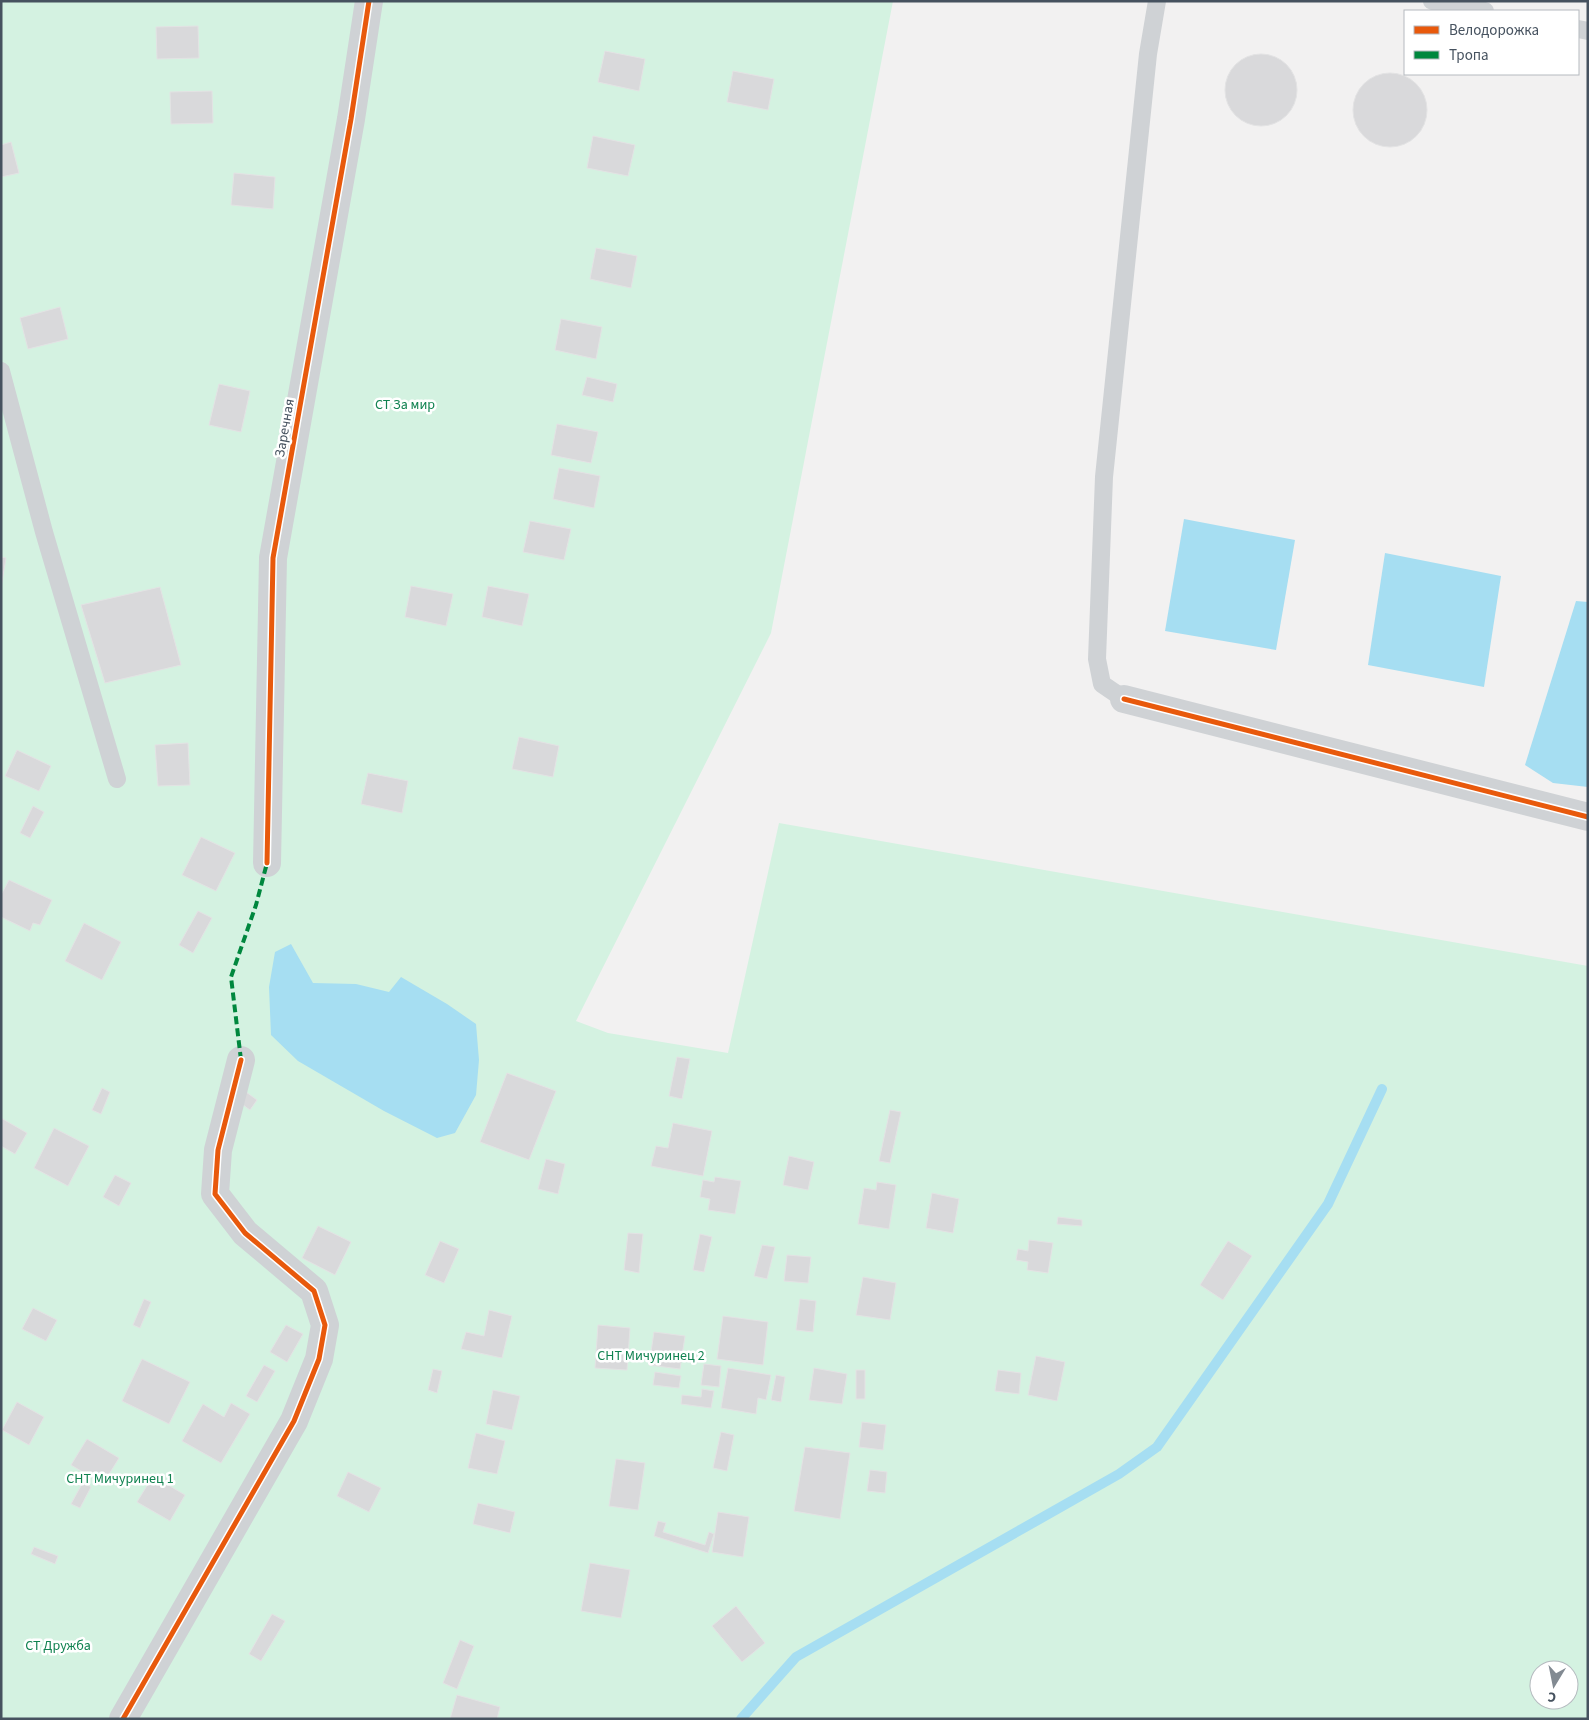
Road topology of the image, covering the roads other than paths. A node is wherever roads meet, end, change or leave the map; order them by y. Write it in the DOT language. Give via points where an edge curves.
graph roads {
  1 [pos="369,1"];
  2 [pos="1157,1"];
  3 [pos="1432,1"];
  4 [pos="1480,10"];
  5 [pos="1,371"];
  6 [pos="1124,699"];
  7 [pos="117,779"];
  8 [pos="1588,817"];
  9 [pos="267,863"];
  10 [pos="241,1060"];
  11 [pos="123,1719"];
  1 -- 9 [label="street, Заречная" via="273,558"];
  2 -- 6 [label="lane" via="1148,54 1104,477 1097,660 1102,684"];
  3 -- 4 [label="lane"];
  5 -- 7 [label="lane" via="44,532"];
  6 -- 8 [label="street"];
  10 -- 11 [label="street" via="218,1150 215,1194 245,1233 314,1291 325,1325 319,1359 294,1422"];
}
